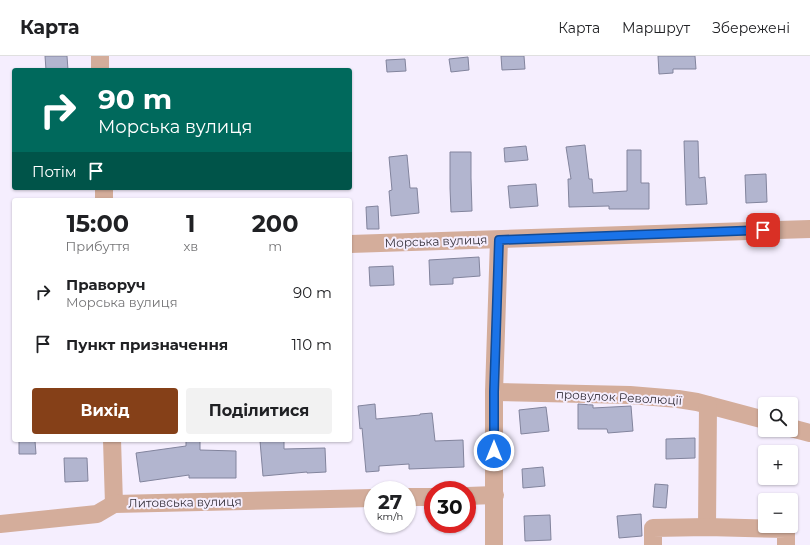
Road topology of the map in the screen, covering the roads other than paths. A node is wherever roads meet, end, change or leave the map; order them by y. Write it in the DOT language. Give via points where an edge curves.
graph roads {
  1 [pos="100,56"];
  2 [pos="100,68"];
  3 [pos="810,229"];
  4 [pos="499,240"];
  5 [pos="352,244"];
  6 [pos="494,392"];
  7 [pos="708,405"];
  8 [pos="758,418"];
  9 [pos="798,430"];
  10 [pos="810,433"];
  11 [pos="112,442"];
  12 [pos="495,495"];
  13 [pos="476,496"];
  14 [pos="364,498"];
  15 [pos="114,504"];
  16 [pos="0,524"];
  17 [pos="707,527"];
  18 [pos="653,536"];
  19 [pos="786,537"];
  20 [pos="494,545"];
  1 -- 2 [label="street"];
  3 -- 4 [label="street, Морська вулиця"];
  4 -- 5 [label="street, Морська вулиця"];
  4 -- 6 [label="street"];
  6 -- 7 [label="street, провулок Революції" via="637,396 688,400"];
  6 -- 12 [label="street"];
  7 -- 8 [label="street, провулок Революції"];
  7 -- 17 [label="street"];
  9 -- 10 [label="street"];
  11 -- 15 [label="street"];
  12 -- 13 [label="street"];
  12 -- 20 [label="street"];
  14 -- 15 [label="street, Литовська вулиця"];
  15 -- 16 [label="street, Литовська вулиця" via="97,514"];
  17 -- 18 [label="street"];
  17 -- 19 [label="street"];
}
